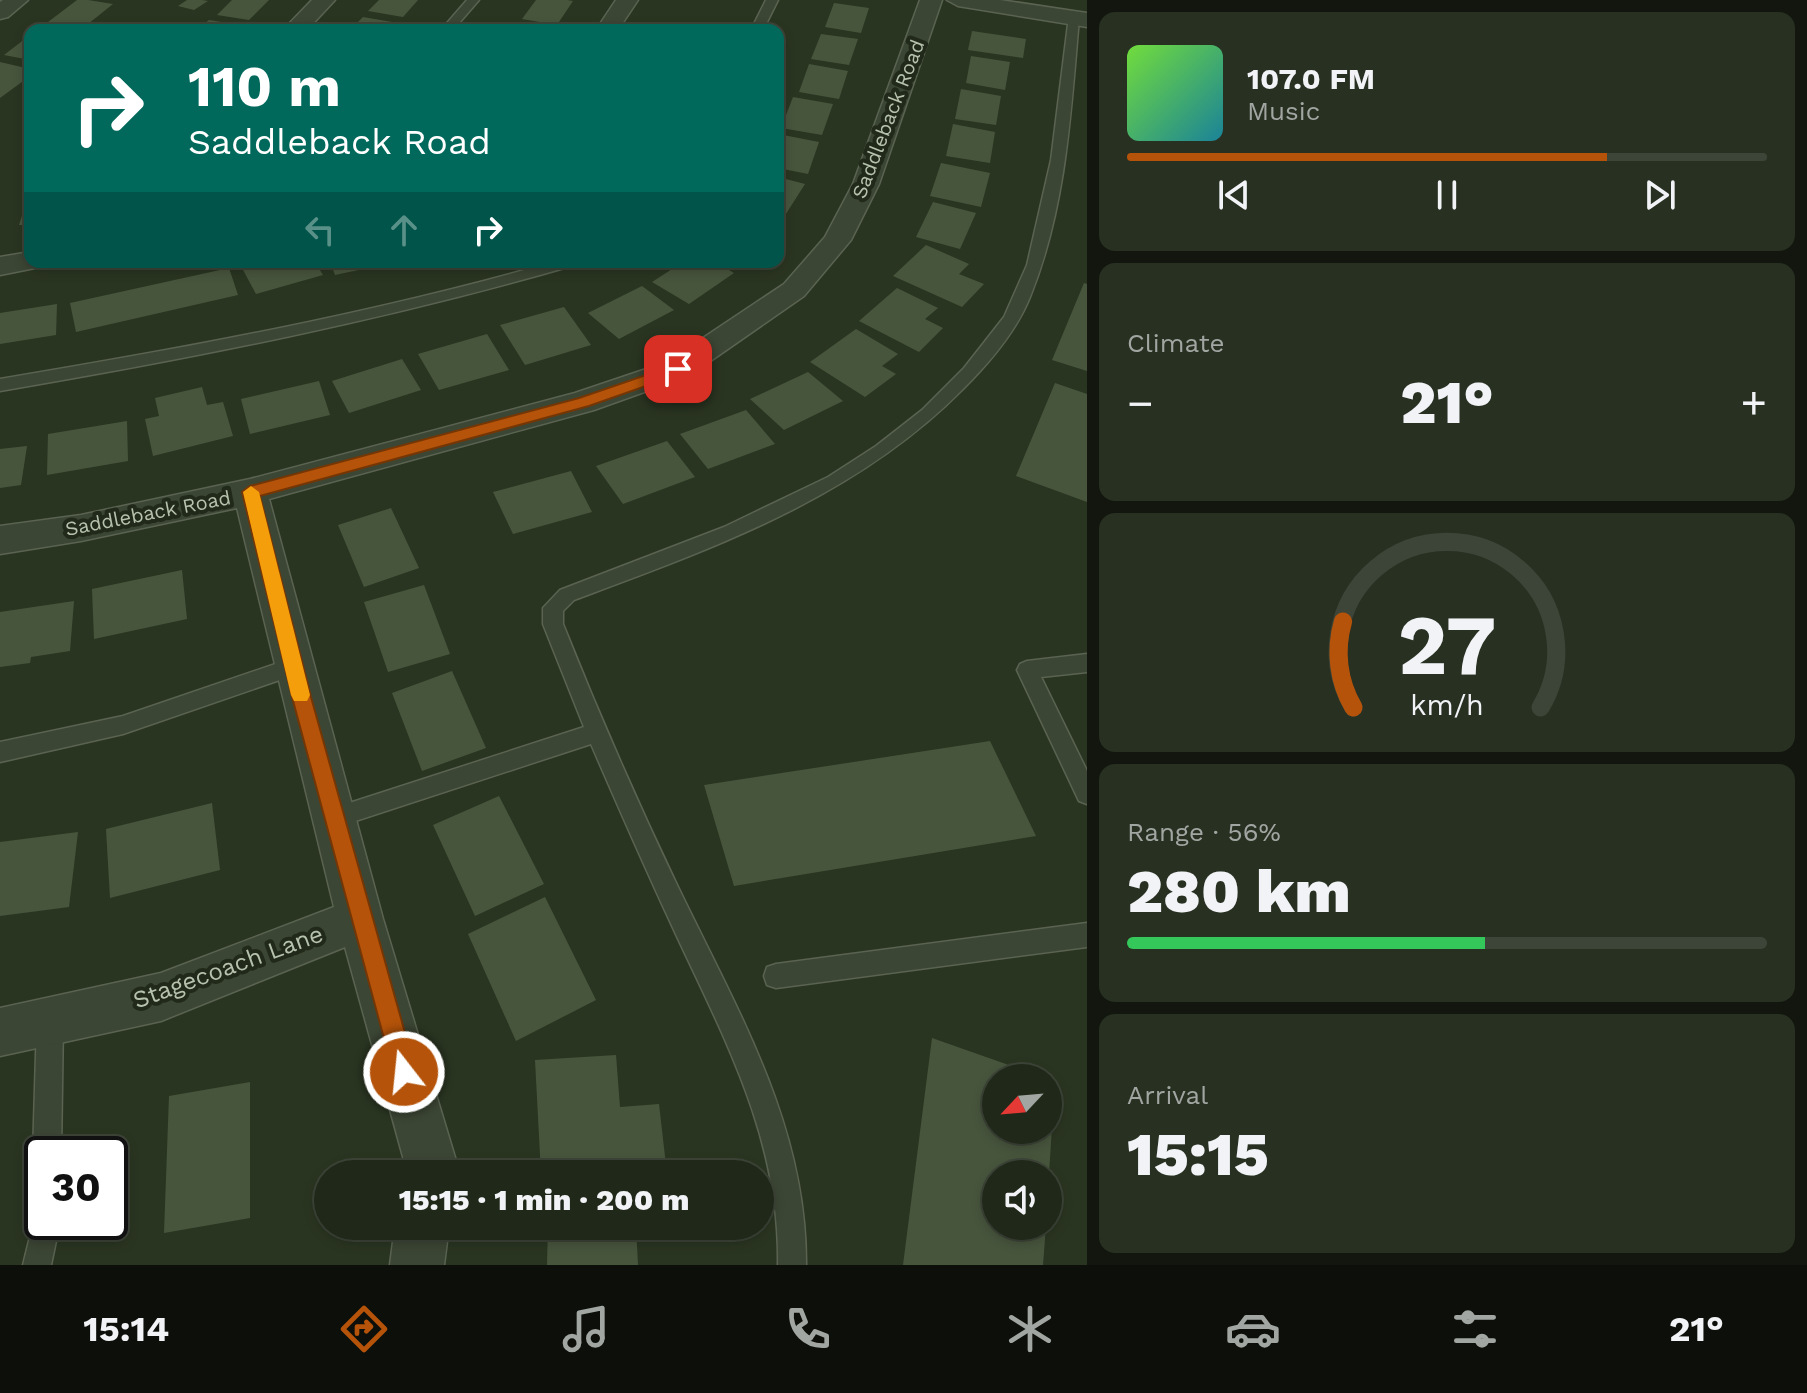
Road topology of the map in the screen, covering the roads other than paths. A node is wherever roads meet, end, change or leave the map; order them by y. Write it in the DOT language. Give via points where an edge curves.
graph roads {
  1 [pos="17,0"];
  2 [pos="324,0"];
  3 [pos="473,0"];
  4 [pos="627,0"];
  5 [pos="772,0"];
  6 [pos="931,0"];
  7 [pos="958,0"];
  8 [pos="0,12"];
  9 [pos="1080,19"];
  10 [pos="300,24"];
  11 [pos="452,24"];
  12 [pos="611,24"];
  13 [pos="760,24"];
  14 [pos="24,262"];
  15 [pos="0,266"];
  16 [pos="550,268"];
  17 [pos="0,385"];
  18 [pos="250,492"];
  19 [pos="0,540"];
  20 [pos="1087,663"];
  21 [pos="293,667"];
  22 [pos="595,733"];
  23 [pos="0,752"];
  24 [pos="1087,794"];
  25 [pos="334,818"];
  26 [pos="360,919"];
  27 [pos="1087,935"];
  28 [pos="776,976"];
  29 [pos="50,1021"];
  30 [pos="0,1032"];
  31 [pos="47,1136"];
  32 [pos="430,1160"];
  33 [pos="42,1240"];
  34 [pos="420,1240"];
  35 [pos="37,1265"];
  36 [pos="417,1265"];
  37 [pos="792,1265"];
  1 -- 8 [label="street"];
  2 -- 10 [label="street"];
  3 -- 11 [label="lane"];
  4 -- 12 [label="street"];
  5 -- 13 [label="lane"];
  6 -- 18 [label="street, Saddleback Road" via="866,184 837,240 794,290 678,369 583,402"];
  7 -- 9 [label="street"];
  9 -- 22 [label="lane" via="1046,228 1021,299 989,350 939,408 876,457 745,528 567,595 553,608 553,624"];
  14 -- 15 [label="street"];
  16 -- 17 [label="lane" via="466,293 159,359"];
  18 -- 19 [label="street, Saddleback Road"];
  18 -- 21 [label="street"];
  20 -- 24 [label="lane" via="1027,670"];
  21 -- 23 [label="lane" via="123,725"];
  21 -- 25 [label="street"];
  22 -- 25 [label="lane"];
  22 -- 37 [label="lane" via="754,1077 788,1182"];
  25 -- 26 [label="street"];
  26 -- 29 [label="street, Stagecoach Lane" via="161,997"];
  26 -- 32 [label="street"];
  27 -- 28 [label="lane"];
  29 -- 30 [label="street, Stagecoach Lane"];
  29 -- 31 [label="lane"];
  33 -- 35 [label="lane"];
  34 -- 36 [label="street"];
}
